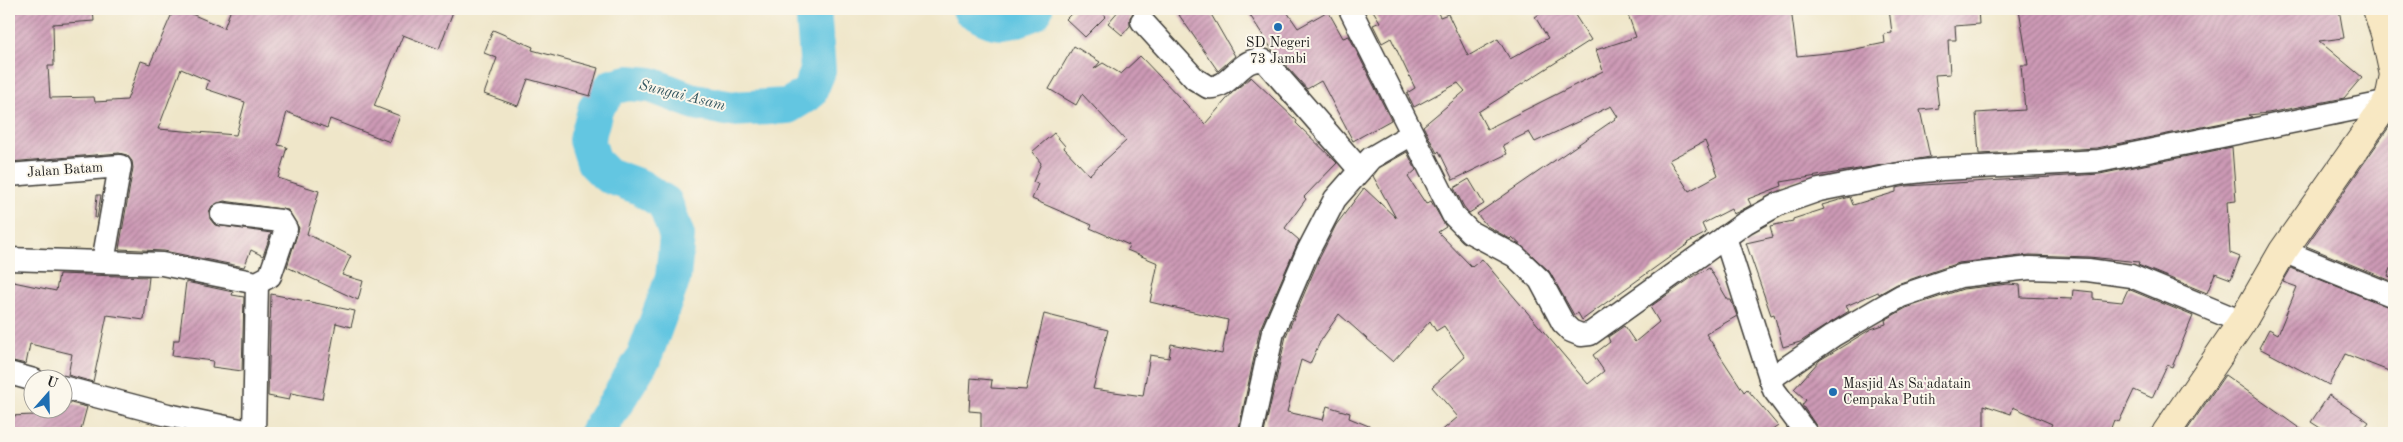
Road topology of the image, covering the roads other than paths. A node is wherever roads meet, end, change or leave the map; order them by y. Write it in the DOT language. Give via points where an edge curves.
graph roads {
  1 [pos="1350,9"];
  2 [pos="2377,9"];
  3 [pos="1142,22"];
  4 [pos="2392,100"];
  5 [pos="1412,134"];
  6 [pos="1360,170"];
  7 [pos="9,175"];
  8 [pos="222,214"];
  9 [pos="1725,238"];
  10 [pos="2283,251"];
  11 [pos="9,258"];
  12 [pos="103,262"];
  13 [pos="257,283"];
  14 [pos="2394,296"];
  15 [pos="2242,322"];
  16 [pos="9,373"];
  17 [pos="22,377"];
  18 [pos="1770,379"];
  19 [pos="72,390"];
  20 [pos="1797,431"];
  21 [pos="255,433"];
  22 [pos="1251,433"];
  23 [pos="2166,433"];
  1 -- 5 [label="street"];
  2 -- 4 [label="street" via="2394,75"];
  3 -- 6 [label="street" via="1196,79 1208,86 1224,83 1247,62 1265,62"];
  4 -- 9 [label="street" via="2100,161 1942,169 1818,190 1779,204"];
  4 -- 10 [label="street"];
  5 -- 6 [label="street" via="1370,158"];
  5 -- 9 [label="street" via="1453,215 1470,232 1515,256 1540,280 1563,323 1581,335 1590,334"];
  6 -- 22 [label="street" via="1335,199 1307,253 1273,332"];
  7 -- 12 [label="street, Jalan Batam" via="120,166"];
  8 -- 13 [label="street" via="282,221 284,224 286,229 270,276"];
  9 -- 18 [label="street"];
  10 -- 14 [label="street"];
  10 -- 15 [label="street"];
  11 -- 12 [label="street"];
  12 -- 13 [label="street" via="162,264"];
  13 -- 21 [label="street"];
  15 -- 18 [label="street" via="2131,276 2088,270 2030,268 1960,276 1901,296 1834,335"];
  15 -- 23 [label="street"];
  16 -- 17 [label="street"];
  18 -- 20 [label="street"];
  19 -- 21 [label="street" via="168,415"];
}
